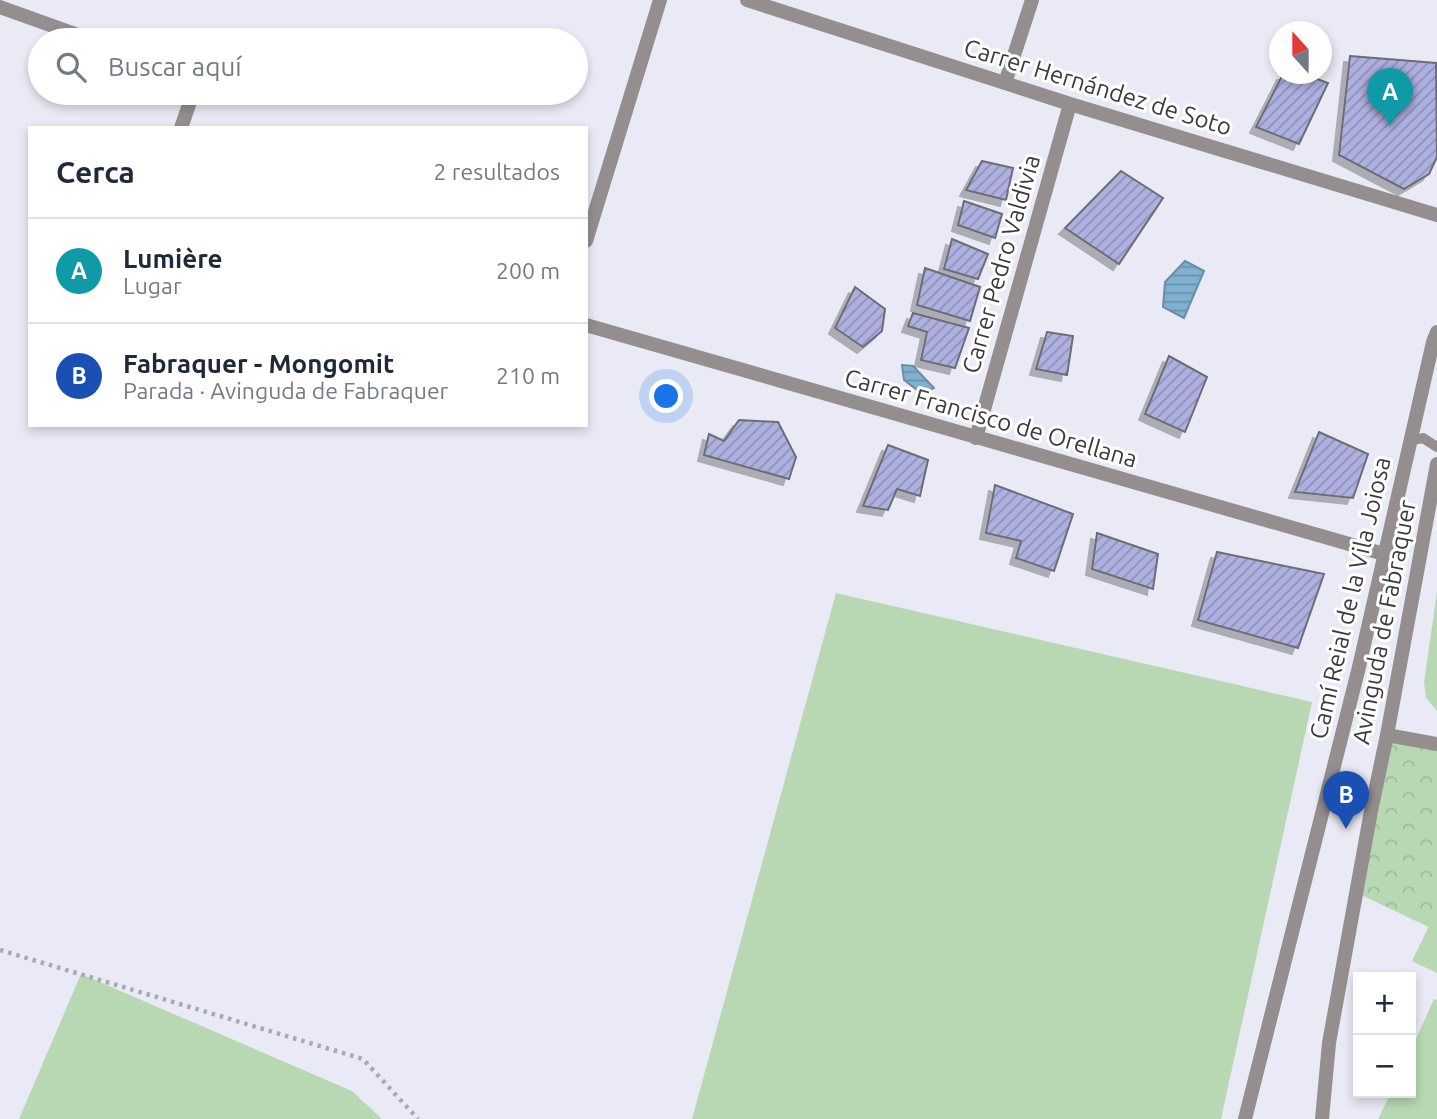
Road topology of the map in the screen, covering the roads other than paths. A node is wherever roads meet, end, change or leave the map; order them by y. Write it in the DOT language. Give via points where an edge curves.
graph roads {
  1 [pos="660,0"];
  2 [pos="747,0"];
  3 [pos="1032,0"];
  4 [pos="0,7"];
  5 [pos="59,28"];
  6 [pos="1005,83"];
  7 [pos="1070,104"];
  8 [pos="189,105"];
  9 [pos="182,126"];
  10 [pos="1437,215"];
  11 [pos="588,234"];
  12 [pos="588,326"];
  13 [pos="1437,332"];
  14 [pos="976,438"];
  15 [pos="1410,441"];
  16 [pos="1437,447"];
  17 [pos="1437,464"];
  18 [pos="1384,554"];
  19 [pos="1387,735"];
  20 [pos="1437,744"];
  21 [pos="1245,1119"];
  22 [pos="1322,1119"];
  1 -- 11 [label="street"];
  2 -- 6 [label="street, Carrer Hernández de Soto"];
  3 -- 6 [label="street"];
  4 -- 5 [label="street"];
  6 -- 7 [label="street, Carrer Hernández de Soto"];
  7 -- 10 [label="street, Carrer Hernández de Soto"];
  7 -- 14 [label="street, Carrer Pedro Valdivia"];
  8 -- 9 [label="street"];
  12 -- 14 [label="street, Carrer Francisco de Orellana"];
  13 -- 15 [label="street, Camí Reial de la Vila Joiosa"];
  14 -- 18 [label="street, Carrer Francisco de Orellana"];
  15 -- 16 [label="lane" via="1423,438"];
  15 -- 18 [label="street, Camí Reial de la Vila Joiosa"];
  17 -- 19 [label="street, Avinguda de Fabraquer"];
  18 -- 21 [label="street, Camí Reial de la Vila Joiosa"];
  19 -- 20 [label="street"];
  19 -- 22 [label="street, Avinguda de Fabraquer" via="1329,1043"];
}
